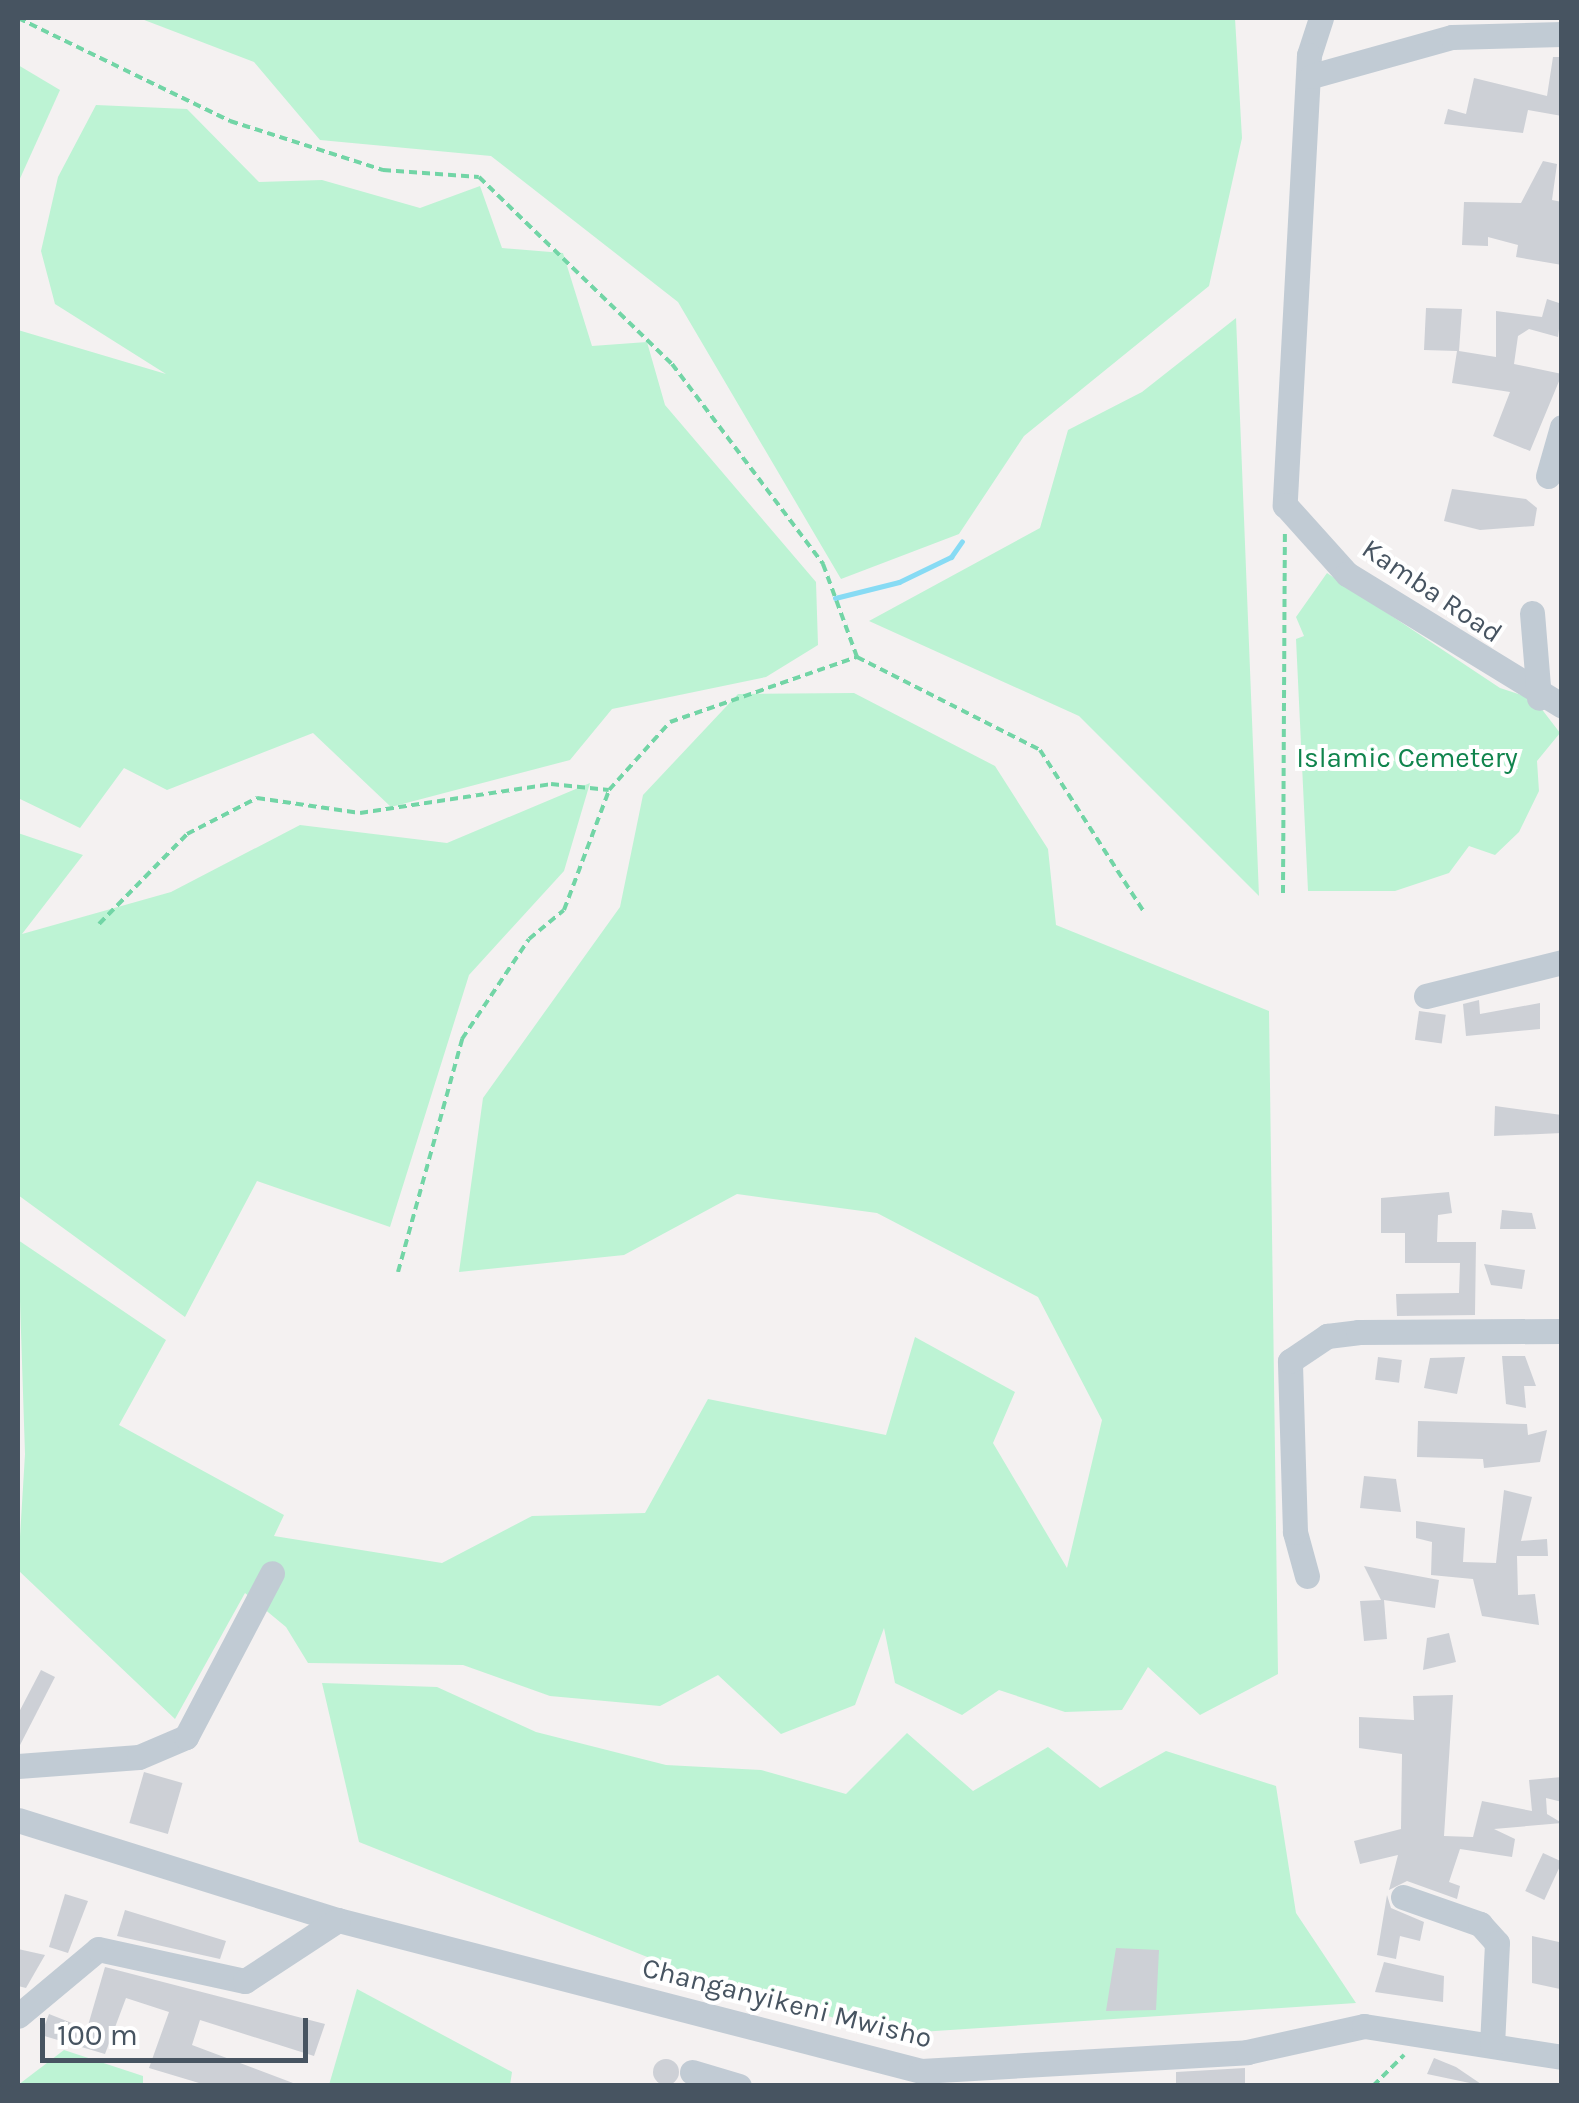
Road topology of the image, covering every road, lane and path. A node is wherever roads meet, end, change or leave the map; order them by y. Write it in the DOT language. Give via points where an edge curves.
graph roads {
  1 [pos="18,18"];
  2 [pos="1322,18"];
  3 [pos="1562,34"];
  4 [pos="1312,76"];
  5 [pos="1562,427"];
  6 [pos="1548,476"];
  7 [pos="1285,504"];
  8 [pos="1532,612"];
  9 [pos="857,657"];
  10 [pos="1550,702"];
  11 [pos="610,790"];
  12 [pos="1284,893"];
  13 [pos="1144,912"];
  14 [pos="100,924"];
  15 [pos="1562,962"];
  16 [pos="1426,996"];
  17 [pos="398,1272"];
  18 [pos="1562,1332"];
  19 [pos="272,1573"];
  20 [pos="1307,1576"];
  21 [pos="18,1766"];
  22 [pos="18,1820"];
  23 [pos="1404,1897"];
  24 [pos="338,1920"];
  25 [pos="18,2016"];
  26 [pos="1431,2033"];
  27 [pos="1492,2045"];
  28 [pos="1562,2057"];
  29 [pos="692,2072"];
  30 [pos="919,2078"];
  31 [pos="739,2086"];
  32 [pos="1373,2086"];
  1 -- 9 [label="path" via="230,121 383,170 479,176 672,364 823,564"];
  2 -- 4 [label="street"];
  3 -- 4 [label="street" via="1452,38"];
  4 -- 7 [label="street"];
  5 -- 6 [label="street"];
  7 -- 10 [label="street, Kamba Road" via="1347,574"];
  7 -- 12 [label="path"];
  8 -- 10 [label="street"];
  9 -- 11 [label="path" via="670,722"];
  9 -- 13 [label="path" via="1040,750"];
  11 -- 14 [label="path" via="551,784 360,813 258,798 187,834"];
  11 -- 17 [label="path" via="564,910 529,939 462,1039"];
  15 -- 16 [label="street"];
  18 -- 20 [label="street" via="1358,1332 1328,1336 1290,1360 1296,1532"];
  19 -- 21 [label="street" via="186,1737 139,1757"];
  22 -- 24 [label="street, Changanyikeni Mwisho"];
  23 -- 27 [label="street" via="1480,1924 1496,1943"];
  24 -- 25 [label="street" via="245,1981 98,1948"];
  24 -- 30 [label="street, Changanyikeni Mwisho"];
  26 -- 27 [label="street, Changanyikeni Mwisho"];
  26 -- 30 [label="street, Changanyikeni Mwisho" via="1364,2026 1247,2052"];
  26 -- 32 [label="path"];
  27 -- 28 [label="street, Changanyikeni Mwisho"];
  29 -- 31 [label="street"];
}
